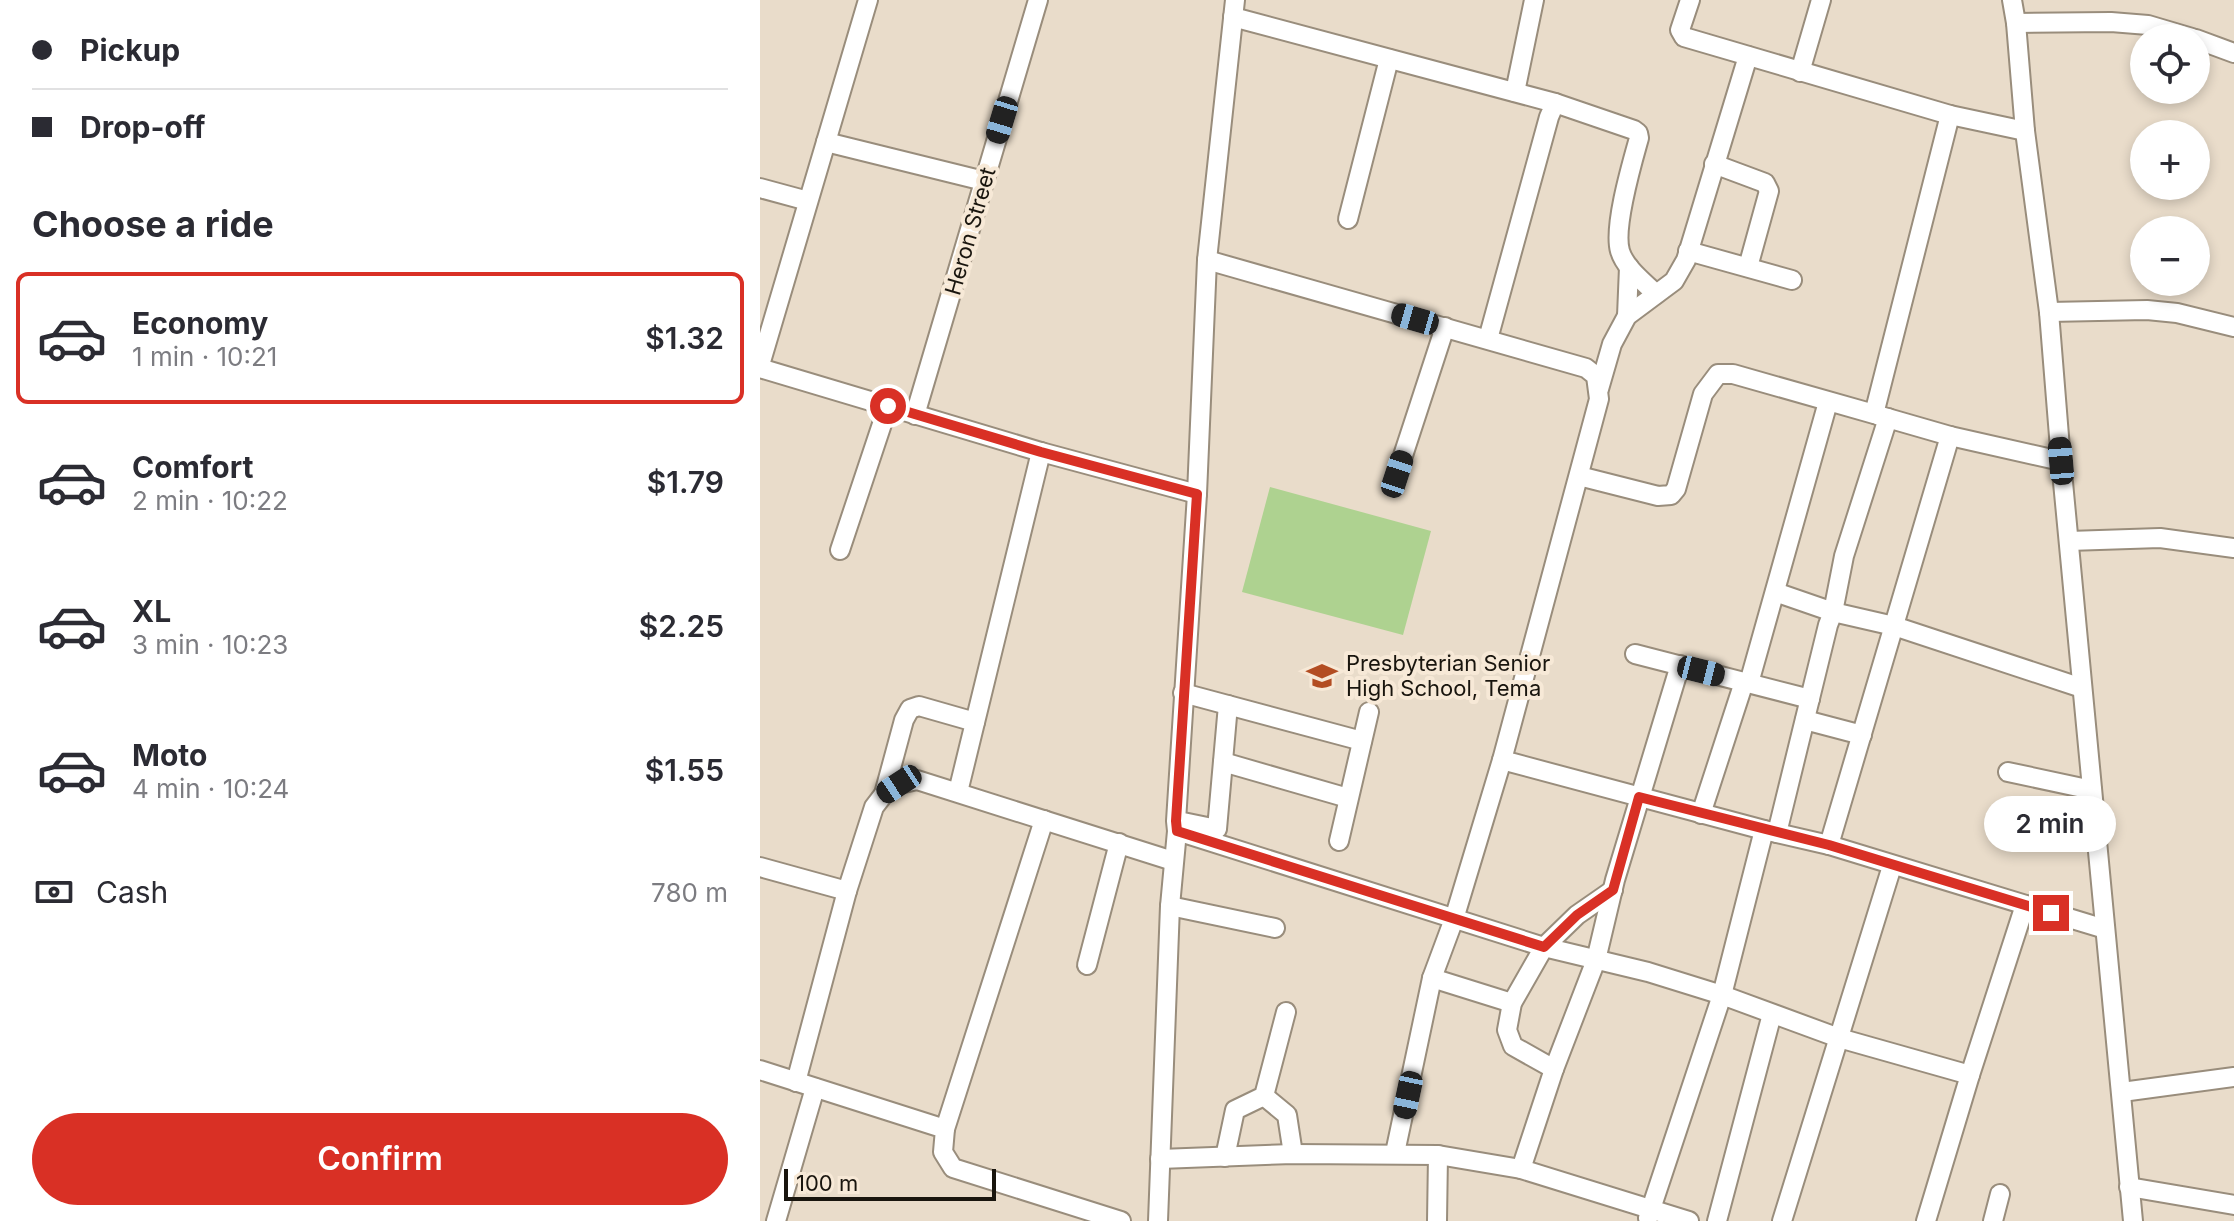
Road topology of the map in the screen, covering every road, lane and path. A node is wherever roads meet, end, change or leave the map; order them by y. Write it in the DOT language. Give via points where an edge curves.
graph roads {
  1 [pos="868,0"];
  2 [pos="1038,0"];
  3 [pos="1534,0"];
  4 [pos="1690,0"];
  5 [pos="1821,0"];
  6 [pos="2012,0"];
  7 [pos="1234,8"];
  8 [pos="2016,23"];
  9 [pos="2136,24"];
  10 [pos="2210,45"];
  11 [pos="2234,53"];
  12 [pos="1748,56"];
  13 [pos="1389,59"];
  14 [pos="1800,72"];
  15 [pos="1515,92"];
  16 [pos="1555,103"];
  17 [pos="1950,115"];
  18 [pos="2025,131"];
  19 [pos="826,142"];
  20 [pos="1714,164"];
  21 [pos="984,181"];
  22 [pos="760,188"];
  23 [pos="808,201"];
  24 [pos="1348,219"];
  25 [pos="1688,251"];
  26 [pos="1207,260"];
  27 [pos="1629,267"];
  28 [pos="1748,267"];
  29 [pos="1792,280"];
  30 [pos="1656,294"];
  31 [pos="2049,312"];
  32 [pos="1627,316"];
  33 [pos="1445,327"];
  34 [pos="2234,327"];
  35 [pos="1488,339"];
  36 [pos="760,367"];
  37 [pos="1599,389"];
  38 [pos="1828,402"];
  39 [pos="888,406"];
  40 [pos="915,415"];
  41 [pos="1881,416"];
  42 [pos="1950,436"];
  43 [pos="1041,452"];
  44 [pos="2061,461"];
  45 [pos="1397,474"];
  46 [pos="1579,476"];
  47 [pos="1197,494"];
  48 [pos="2069,541"];
  49 [pos="2234,548"];
  50 [pos="840,550"];
  51 [pos="1775,592"];
  52 [pos="1833,612"];
  53 [pos="1894,626"];
  54 [pos="1635,654"];
  55 [pos="1680,665"];
  56 [pos="1746,682"];
  57 [pos="2082,688"];
  58 [pos="1183,693"];
  59 [pos="1810,699"];
  60 [pos="1228,705"];
  61 [pos="1369,712"];
  62 [pos="1805,720"];
  63 [pos="975,722"];
  64 [pos="1862,735"];
  65 [pos="1362,741"];
  66 [pos="1502,760"];
  67 [pos="1223,762"];
  68 [pos="2008,772"];
  69 [pos="2092,790"];
  70 [pos="958,792"];
  71 [pos="884,794"];
  72 [pos="1639,797"];
  73 [pos="1348,798"];
  74 [pos="1701,814"];
  75 [pos="1044,820"];
  76 [pos="1177,826"];
  77 [pos="1770,832"];
  78 [pos="1339,841"];
  79 [pos="1119,843"];
  80 [pos="1829,845"];
  81 [pos="1173,861"];
  82 [pos="1892,866"];
  83 [pos="760,867"];
  84 [pos="1613,890"];
  85 [pos="847,891"];
  86 [pos="2025,905"];
  87 [pos="1170,906"];
  88 [pos="1454,919"];
  89 [pos="1275,928"];
  90 [pos="2105,929"];
  91 [pos="1544,947"];
  92 [pos="1596,960"];
  93 [pos="1087,965"];
  94 [pos="1432,978"];
  95 [pos="1722,995"];
  96 [pos="1512,1003"];
  97 [pos="1286,1012"];
  98 [pos="1772,1014"];
  99 [pos="1839,1038"];
  100 [pos="1554,1069"];
  101 [pos="760,1070"];
  102 [pos="1970,1075"];
  103 [pos="2234,1077"];
  104 [pos="796,1082"];
  105 [pos="815,1088"];
  106 [pos="2122,1092"];
  107 [pos="1264,1096"];
  108 [pos="945,1129"];
  109 [pos="1395,1153"];
  110 [pos="1293,1154"];
  111 [pos="1438,1155"];
  112 [pos="1225,1157"];
  113 [pos="1160,1159"];
  114 [pos="1521,1169"];
  115 [pos="2129,1187"];
  116 [pos="2000,1194"];
  117 [pos="2234,1205"];
  118 [pos="1649,1215"];
  119 [pos="776,1221"];
  120 [pos="1121,1221"];
  121 [pos="1158,1221"];
  122 [pos="1437,1221"];
  123 [pos="1689,1221"];
  124 [pos="1717,1221"];
  125 [pos="1782,1221"];
  126 [pos="1926,1221"];
  127 [pos="1993,1221"];
  128 [pos="2133,1221"];
  1 -- 19 [label="street"];
  2 -- 21 [label="street, Heron Street"];
  3 -- 15 [label="street"];
  4 -- 12 [label="street" via="1680,30 1684,37"];
  5 -- 14 [label="street"];
  6 -- 8 [label="street"];
  7 -- 13 [label="street"];
  7 -- 26 [label="street"];
  8 -- 9 [label="street"];
  8 -- 18 [label="street"];
  10 -- 11 [label="street"];
  12 -- 14 [label="street"];
  12 -- 20 [label="street"];
  13 -- 15 [label="street"];
  13 -- 24 [label="street"];
  14 -- 17 [label="street"];
  15 -- 16 [label="street"];
  16 -- 27 [label="street" via="1638,133 1618,241"];
  16 -- 35 [label="street"];
  17 -- 18 [label="street"];
  17 -- 41 [label="street"];
  18 -- 31 [label="street"];
  19 -- 21 [label="street"];
  19 -- 23 [label="street"];
  20 -- 25 [label="street"];
  20 -- 28 [label="street" via="1765,183 1769,191"];
  21 -- 40 [label="street, Heron Street"];
  22 -- 23 [label="street"];
  23 -- 36 [label="street"];
  25 -- 28 [label="street"];
  25 -- 30 [label="street" via="1674,281"];
  26 -- 33 [label="street"];
  26 -- 47 [label="street"];
  27 -- 30 [label="street"];
  27 -- 32 [label="street"];
  28 -- 29 [label="street"];
  30 -- 32 [label="street"];
  31 -- 34 [label="street" via="2147,310"];
  31 -- 44 [label="street"];
  32 -- 37 [label="street"];
  33 -- 35 [label="street"];
  33 -- 45 [label="street"];
  35 -- 37 [label="street" via="1586,368 1596,376"];
  36 -- 39 [label="street"];
  37 -- 46 [label="street"];
  38 -- 41 [label="street"];
  38 -- 46 [label="street" via="1718,374 1703,394 1671,495"];
  38 -- 51 [label="street"];
  39 -- 40 [label="street"];
  39 -- 50 [label="street"];
  40 -- 43 [label="street"];
  41 -- 42 [label="street"];
  41 -- 52 [label="street"];
  42 -- 44 [label="street"];
  42 -- 53 [label="street"];
  43 -- 47 [label="street"];
  43 -- 63 [label="street"];
  44 -- 48 [label="street"];
  46 -- 66 [label="street"];
  47 -- 58 [label="street"];
  48 -- 49 [label="street" via="2160,538"];
  48 -- 57 [label="street"];
  51 -- 52 [label="street"];
  51 -- 56 [label="street"];
  52 -- 53 [label="street"];
  52 -- 59 [label="street"];
  53 -- 57 [label="street"];
  53 -- 64 [label="street"];
  54 -- 55 [label="street"];
  55 -- 56 [label="street"];
  55 -- 72 [label="street"];
  56 -- 59 [label="street"];
  56 -- 74 [label="street"];
  57 -- 69 [label="street"];
  58 -- 60 [label="street"];
  58 -- 76 [label="street"];
  59 -- 62 [label="street"];
  60 -- 65 [label="street"];
  60 -- 67 [label="street"];
  61 -- 65 [label="street"];
  62 -- 64 [label="street"];
  62 -- 77 [label="street"];
  63 -- 70 [label="street"];
  63 -- 71 [label="street" via="919,706 910,709"];
  64 -- 80 [label="street"];
  65 -- 73 [label="street"];
  66 -- 72 [label="street"];
  66 -- 88 [label="street"];
  67 -- 73 [label="street"];
  67 -- 76 [label="street" via="1217,829"];
  68 -- 69 [label="street"];
  69 -- 90 [label="street"];
  70 -- 71 [label="street" via="917,780"];
  70 -- 75 [label="street"];
  71 -- 85 [label="street" via="874,807"];
  72 -- 74 [label="street"];
  72 -- 84 [label="street"];
  73 -- 78 [label="street"];
  74 -- 77 [label="street"];
  75 -- 79 [label="street"];
  75 -- 108 [label="street"];
  76 -- 81 [label="street"];
  76 -- 88 [label="street"];
  77 -- 80 [label="street"];
  77 -- 95 [label="street"];
  79 -- 81 [label="street"];
  79 -- 93 [label="street"];
  80 -- 82 [label="street"];
  81 -- 87 [label="street"];
  82 -- 86 [label="street"];
  82 -- 99 [label="street"];
  83 -- 85 [label="street"];
  84 -- 91 [label="street"];
  84 -- 92 [label="street"];
  85 -- 104 [label="street"];
  86 -- 90 [label="street"];
  86 -- 102 [label="street"];
  87 -- 89 [label="street"];
  87 -- 113 [label="street"];
  88 -- 91 [label="street"];
  88 -- 94 [label="street"];
  90 -- 106 [label="street"];
  91 -- 92 [label="street"];
  91 -- 96 [label="street"];
  92 -- 95 [label="street"];
  92 -- 100 [label="street"];
  94 -- 96 [label="street"];
  94 -- 109 [label="street"];
  95 -- 98 [label="street"];
  95 -- 118 [label="street"];
  96 -- 100 [label="street" via="1507,1030 1513,1046"];
  97 -- 107 [label="street"];
  98 -- 99 [label="street"];
  98 -- 124 [label="street"];
  99 -- 102 [label="street"];
  99 -- 125 [label="street"];
  100 -- 114 [label="street"];
  101 -- 104 [label="street"];
  102 -- 126 [label="street"];
  103 -- 106 [label="street"];
  104 -- 105 [label="street"];
  105 -- 108 [label="street"];
  105 -- 119 [label="street"];
  106 -- 115 [label="street"];
  107 -- 110 [label="street" via="1287,1115"];
  107 -- 112 [label="street" via="1235,1110"];
  108 -- 120 [label="street" via="943,1152 953,1168"];
  109 -- 110 [label="street"];
  109 -- 111 [label="street"];
  110 -- 112 [label="street"];
  111 -- 114 [label="street"];
  111 -- 122 [label="street"];
  112 -- 113 [label="street"];
  113 -- 121 [label="street"];
  114 -- 118 [label="street"];
  115 -- 117 [label="street"];
  115 -- 128 [label="street"];
  116 -- 127 [label="street"];
  118 -- 123 [label="street"];
}
